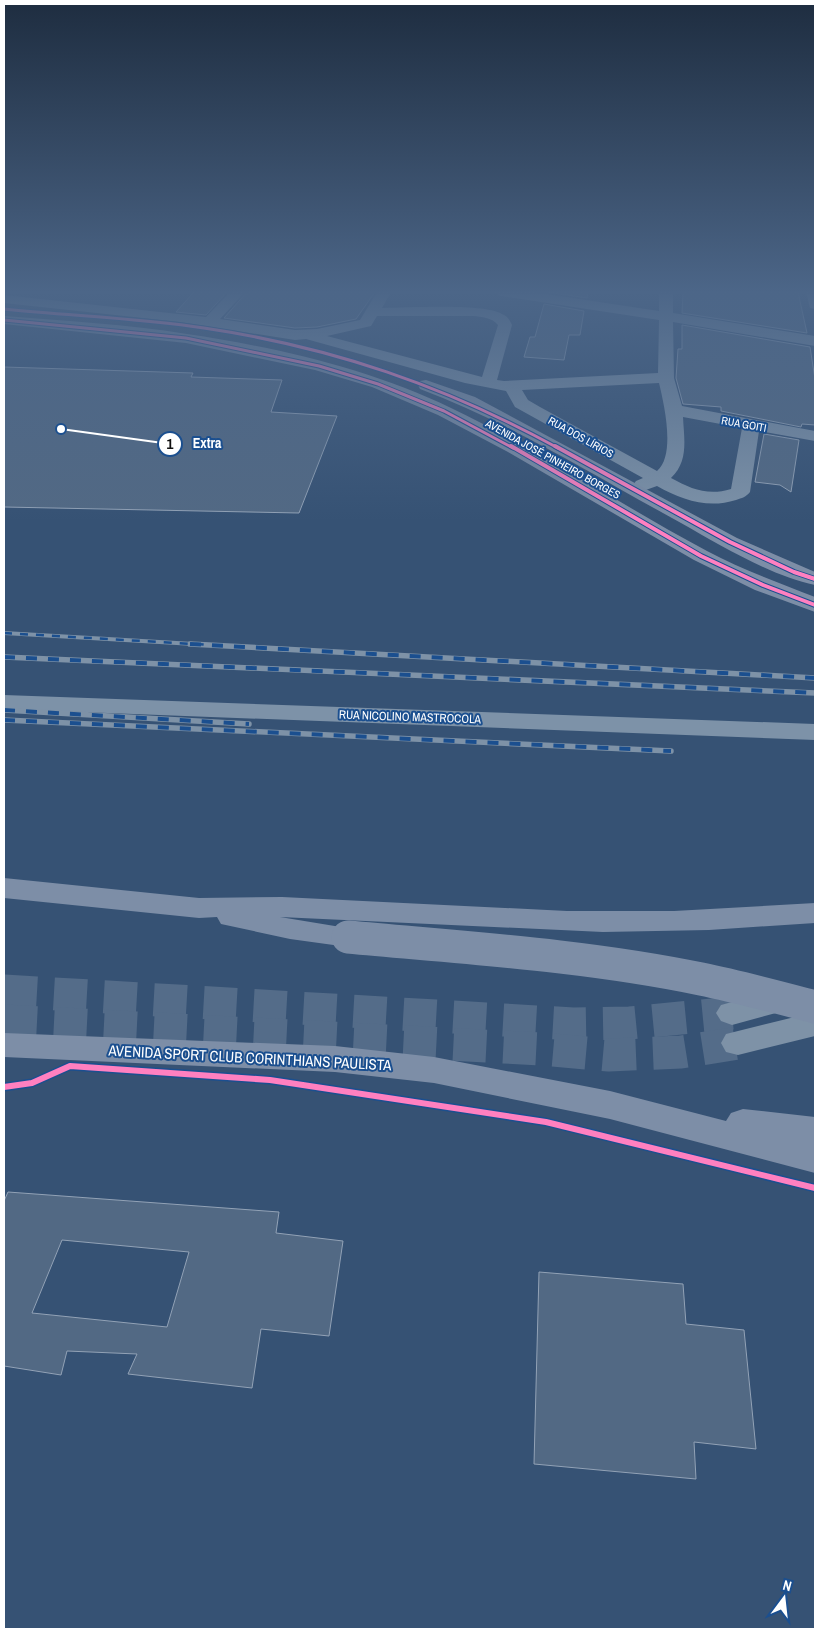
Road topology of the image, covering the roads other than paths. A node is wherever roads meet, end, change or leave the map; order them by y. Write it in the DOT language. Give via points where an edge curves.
graph roads {
  1 [pos="325,368"];
  2 [pos="381,368"];
  3 [pos="438,368"];
  4 [pos="493,368"];
  5 [pos="666,368"];
  6 [pos="666,378"];
  7 [pos="490,379"];
  8 [pos="517,387"];
  9 [pos="674,412"];
  10 [pos="751,425"];
  11 [pos="815,436"];
  12 [pos="659,480"];
  13 [pos="632,489"];
  14 [pos="815,579"];
  15 [pos="815,605"];
  16 [pos="4,702"];
  17 [pos="815,732"];
  18 [pos="4,888"];
  19 [pos="199,908"];
  20 [pos="815,913"];
  21 [pos="815,992"];
  22 [pos="815,1007"];
  23 [pos="815,1024"];
  24 [pos="4,1045"];
  25 [pos="610,1105"];
  26 [pos="815,1131"];
  27 [pos="815,1158"];
  1 -- 15 [label="main road, AVENIDA JOSÉ PINHEIRO BORGES" via="378,384 444,411 701,556"];
  2 -- 13 [label="main road, AVENIDA JOSÉ PINHEIRO BORGES" via="470,401"];
  3 -- 7 [label="street"];
  4 -- 7 [label="street"];
  5 -- 6 [label="street"];
  6 -- 8 [label="street"];
  6 -- 9 [label="street"];
  7 -- 8 [label="street, RUA DOS LÍRIOS" via="514,376 520,382"];
  8 -- 12 [label="street, RUA DOS LÍRIOS" via="521,403"];
  9 -- 10 [label="street, RUA GOITI"];
  9 -- 12 [label="street" via="674,461 672,469"];
  10 -- 11 [label="street, RUA GOITI"];
  10 -- 12 [label="street, RUA DOS LÍRIOS" via="740,492 725,497 698,497"];
  12 -- 13 [label="street"];
  13 -- 14 [label="main road, AVENIDA JOSÉ PINHEIRO BORGES" via="730,542"];
  16 -- 17 [label="street, RUA NICOLINO MASTROCOLA"];
  18 -- 19 [label="main road"];
  19 -- 20 [label="main road" via="284,906 534,920 636,921"];
  19 -- 22 [label="main road, bridge" via="290,930 597,961 708,979"];
  21 -- 23 [label="highway" via="735,1028"];
  24 -- 25 [label="main road, AVENIDA SPORT CLUB CORINTHIANS PAULISTA" via="335,1059 434,1070"];
  25 -- 26 [label="main road"];
  25 -- 27 [label="main road, AVENIDA SPORT CLUB CORINTHIANS PAULISTA"];
}
